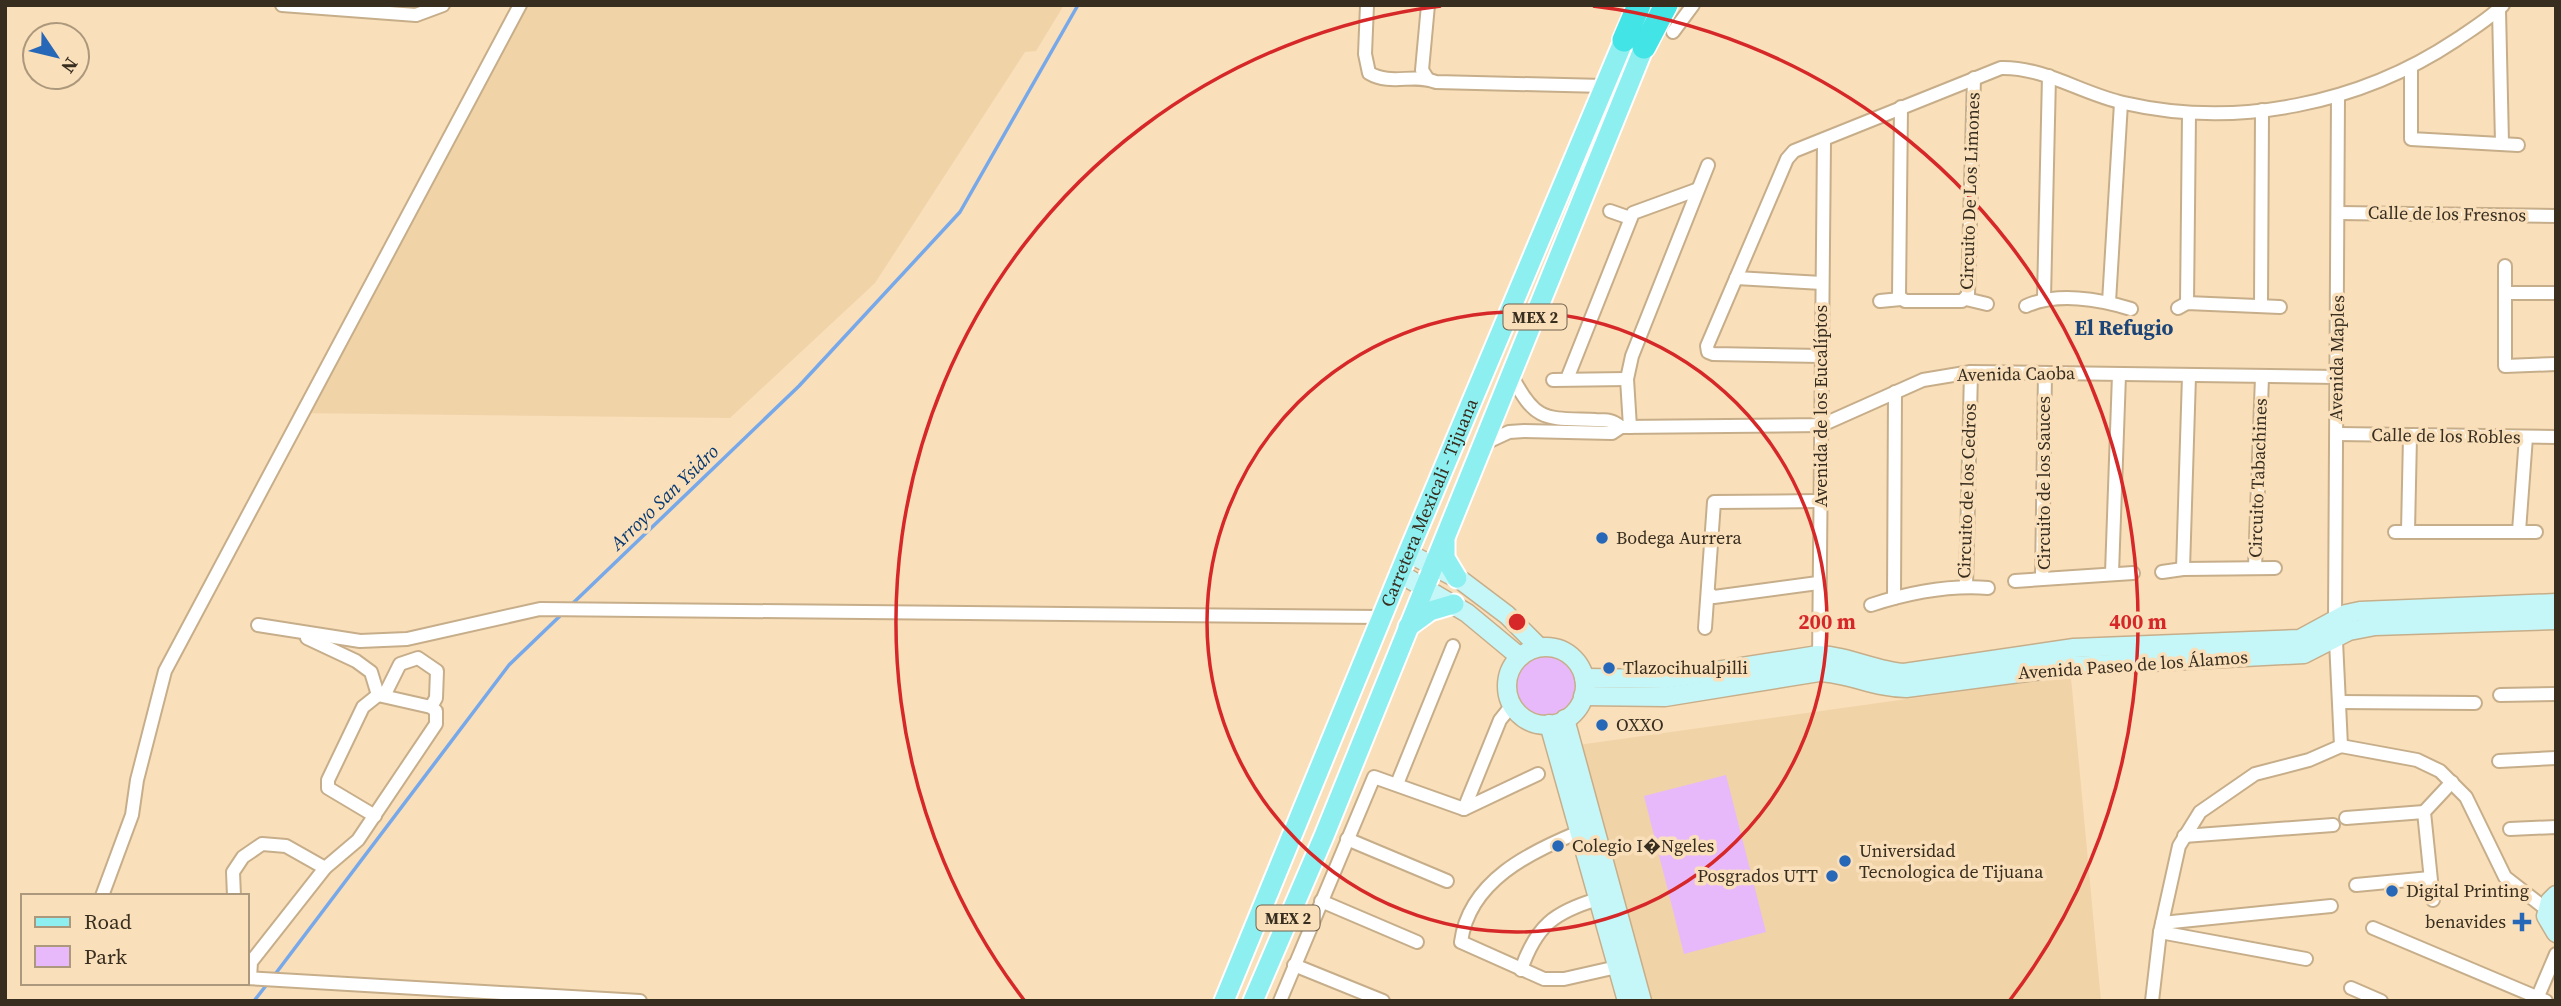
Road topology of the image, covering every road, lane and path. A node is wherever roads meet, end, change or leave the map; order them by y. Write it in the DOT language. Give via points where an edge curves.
graph roads {
  1 [pos="282,5"];
  2 [pos="443,5"];
  3 [pos="520,5"];
  4 [pos="1367,5"];
  5 [pos="1428,5"];
  6 [pos="1633,5"];
  7 [pos="1639,5"];
  8 [pos="1664,5"];
  9 [pos="1693,5"];
  10 [pos="2501,8"];
  11 [pos="1672,32"];
  12 [pos="1634,44"];
  13 [pos="2411,69"];
  14 [pos="2049,76"];
  15 [pos="1427,78"];
  16 [pos="1974,78"];
  17 [pos="1604,86"];
  18 [pos="2338,97"];
  19 [pos="2121,103"];
  20 [pos="1901,107"];
  21 [pos="2262,110"];
  22 [pos="2189,115"];
  23 [pos="1825,141"];
  24 [pos="2501,143"];
  25 [pos="2518,145"];
  26 [pos="1707,166"];
  27 [pos="1696,190"];
  28 [pos="1610,211"];
  29 [pos="2339,213"];
  30 [pos="2556,216"];
  31 [pos="1630,218"];
  32 [pos="2505,266"];
  33 [pos="1736,278"];
  34 [pos="1822,283"];
  35 [pos="2505,293"];
  36 [pos="2556,293"];
  37 [pos="2044,298"];
  38 [pos="1901,299"];
  39 [pos="1966,299"];
  40 [pos="1881,301"];
  41 [pos="2109,302"];
  42 [pos="1987,304"];
  43 [pos="2261,305"];
  44 [pos="2026,306"];
  45 [pos="2280,307"];
  46 [pos="2131,309"];
  47 [pos="1821,356"];
  48 [pos="2556,365"];
  49 [pos="1971,372"];
  50 [pos="2045,373"];
  51 [pos="2119,375"];
  52 [pos="1511,376"];
  53 [pos="2189,376"];
  54 [pos="2262,377"];
  55 [pos="2337,377"];
  56 [pos="1567,379"];
  57 [pos="1627,379"];
  58 [pos="1553,380"];
  59 [pos="1895,392"];
  60 [pos="1822,425"];
  61 [pos="1625,427"];
  62 [pos="2337,434"];
  63 [pos="2410,437"];
  64 [pos="2526,437"];
  65 [pos="2556,437"];
  66 [pos="1483,444"];
  67 [pos="1820,501"];
  68 [pos="2519,531"];
  69 [pos="2536,532"];
  70 [pos="1445,537"];
  71 [pos="1408,552"];
  72 [pos="1433,566"];
  73 [pos="2255,567"];
  74 [pos="2275,568"];
  75 [pos="2183,569"];
  76 [pos="2162,572"];
  77 [pos="1399,573"];
  78 [pos="2112,573"];
  79 [pos="2133,573"];
  80 [pos="1457,578"];
  81 [pos="2042,578"];
  82 [pos="2015,581"];
  83 [pos="1818,583"];
  84 [pos="1966,586"];
  85 [pos="1425,587"];
  86 [pos="1988,588"];
  87 [pos="1710,594"];
  88 [pos="1894,598"];
  89 [pos="2556,603"];
  90 [pos="1454,604"];
  91 [pos="1871,605"];
  92 [pos="1381,617"];
  93 [pos="2335,620"];
  94 [pos="2556,620"];
  95 [pos="258,625"];
  96 [pos="1407,627"];
  97 [pos="1705,628"];
  98 [pos="295,632"];
  99 [pos="2336,639"];
  100 [pos="1453,646"];
  101 [pos="1539,647"];
  102 [pos="1520,657"];
  103 [pos="1819,664"];
  104 [pos="1355,686"];
  105 [pos="1584,687"];
  106 [pos="2556,694"];
  107 [pos="381,695"];
  108 [pos="2500,695"];
  109 [pos="2340,702"];
  110 [pos="2475,703"];
  111 [pos="1512,705"];
  112 [pos="431,707"];
  113 [pos="1557,722"];
  114 [pos="2341,746"];
  115 [pos="2556,758"];
  116 [pos="2499,761"];
  117 [pos="1538,774"];
  118 [pos="2452,782"];
  119 [pos="1397,783"];
  120 [pos="1343,789"];
  121 [pos="1464,809"];
  122 [pos="2424,813"];
  123 [pos="375,816"];
  124 [pos="2346,818"];
  125 [pos="2333,825"];
  126 [pos="2556,827"];
  127 [pos="2510,829"];
  128 [pos="1579,832"];
  129 [pos="2184,836"];
  130 [pos="1348,839"];
  131 [pos="325,868"];
  132 [pos="2430,878"];
  133 [pos="1447,881"];
  134 [pos="2356,885"];
  135 [pos="103,894"];
  136 [pos="234,894"];
  137 [pos="1598,900"];
  138 [pos="2433,900"];
  139 [pos="1321,901"];
  140 [pos="2551,902"];
  141 [pos="2331,905"];
  142 [pos="2161,928"];
  143 [pos="2373,929"];
  144 [pos="2556,933"];
  145 [pos="1417,942"];
  146 [pos="2556,954"];
  147 [pos="2306,959"];
  148 [pos="249,960"];
  149 [pos="1294,965"];
  150 [pos="1617,967"];
  151 [pos="1521,971"];
  152 [pos="248,978"];
  153 [pos="2351,988"];
  154 [pos="2540,1000"];
  155 [pos="640,1001"];
  156 [pos="1224,1001"];
  157 [pos="1253,1001"];
  158 [pos="1280,1001"];
  159 [pos="1382,1001"];
  160 [pos="1627,1001"];
  161 [pos="1642,1001"];
  162 [pos="2152,1001"];
  163 [pos="2381,1001"];
  1 -- 2 [label="street" via="416,15"];
  3 -- 135 [label="street" via="165,671 132,815"];
  4 -- 15 [label="street" via="1369,74 1380,79"];
  5 -- 15 [label="street" via="1422,70"];
  6 -- 12 [label="highway"];
  7 -- 12 [label="highway, Carretera Mexicali - Tijuana / MEX 2"];
  8 -- 12 [label="highway"];
  9 -- 11 [label="street"];
  10 -- 13 [label="street"];
  10 -- 24 [label="street"];
  12 -- 17 [label="main road, Carretera Mexicali - Tijuana / MEX 2"];
  12 -- 52 [label="main road, Carretera Mexicali - Tijuana / MEX 2"];
  13 -- 18 [label="street"];
  13 -- 24 [label="street" via="2412,139"];
  14 -- 16 [label="street" via="2001,68"];
  14 -- 19 [label="street"];
  14 -- 37 [label="street"];
  15 -- 17 [label="street" via="1436,82"];
  16 -- 20 [label="street"];
  16 -- 39 [label="street, Circuito De Los Limones"];
  17 -- 71 [label="main road, Carretera Mexicali - Tijuana / MEX 2"];
  18 -- 21 [label="street"];
  18 -- 29 [label="street, Avenida Maples"];
  19 -- 22 [label="street"];
  19 -- 41 [label="street"];
  20 -- 23 [label="street"];
  20 -- 38 [label="street"];
  21 -- 22 [label="street"];
  21 -- 43 [label="street"];
  22 -- 43 [label="street" via="2183,306"];
  23 -- 33 [label="street" via="1794,151 1787,159"];
  23 -- 34 [label="street, Avenida de los Eucalíptos"];
  24 -- 25 [label="street"];
  26 -- 27 [label="street"];
  27 -- 31 [label="street" via="1637,209"];
  27 -- 57 [label="street"];
  28 -- 31 [label="street"];
  29 -- 30 [label="street, Calle de los Fresnos"];
  29 -- 55 [label="street, Avenida Maples"];
  31 -- 56 [label="street"];
  32 -- 35 [label="street"];
  33 -- 34 [label="street"];
  33 -- 47 [label="street" via="1708,352"];
  34 -- 47 [label="street, Avenida de los Eucalíptos"];
  35 -- 36 [label="street"];
  35 -- 48 [label="street" via="2505,366"];
  37 -- 41 [label="street"];
  37 -- 44 [label="street"];
  38 -- 39 [label="street, Circuito De Los Limones"];
  38 -- 40 [label="street, Circuito De Los Limones"];
  39 -- 42 [label="street"];
  41 -- 46 [label="street"];
  43 -- 45 [label="street"];
  47 -- 60 [label="street, Avenida de los Eucalíptos"];
  49 -- 50 [label="street, Avenida Caoba"];
  49 -- 59 [label="street, Avenida Caoba" via="1923,380"];
  49 -- 84 [label="street, Circuito de los Cedros"];
  50 -- 51 [label="street, Avenida Caoba"];
  50 -- 81 [label="street, Circuito de los Sauces"];
  51 -- 53 [label="street, Avenida Caoba"];
  51 -- 78 [label="street"];
  52 -- 61 [label="street" via="1521,395 1547,418 1612,420"];
  52 -- 66 [label="main road, Carretera Mexicali - Tijuana / MEX 2"];
  53 -- 54 [label="street, Avenida Caoba"];
  53 -- 75 [label="street"];
  54 -- 55 [label="street, Avenida Caoba"];
  54 -- 73 [label="street, Circuito Tabachines"];
  55 -- 62 [label="street, Avenida Maples"];
  56 -- 57 [label="street"];
  56 -- 58 [label="street"];
  57 -- 61 [label="street"];
  59 -- 60 [label="street, Avenida Caoba"];
  59 -- 88 [label="street"];
  60 -- 61 [label="street, Avenida Caoba"];
  60 -- 67 [label="street, Avenida de los Eucalíptos"];
  61 -- 66 [label="street" via="1612,433 1510,432"];
  62 -- 63 [label="street, Calle de los Robles"];
  62 -- 93 [label="street, Avenida Maples"];
  63 -- 64 [label="street, Calle de los Robles"];
  63 -- 68 [label="street" via="2402,532"];
  64 -- 65 [label="street, Calle de los Robles"];
  64 -- 68 [label="street"];
  66 -- 70 [label="main road, Carretera Mexicali - Tijuana / MEX 2"];
  67 -- 83 [label="street, Avenida de los Eucalíptos"];
  67 -- 87 [label="street" via="1714,502"];
  68 -- 69 [label="street"];
  70 -- 72 [label="main road, Carretera Mexicali - Tijuana / MEX 2"];
  70 -- 80 [label="main road" via="1445,558"];
  71 -- 72 [label="street"];
  71 -- 77 [label="main road, Carretera Mexicali - Tijuana / MEX 2"];
  72 -- 80 [label="street"];
  72 -- 85 [label="main road, Carretera Mexicali - Tijuana / MEX 2"];
  73 -- 74 [label="street"];
  73 -- 75 [label="street, Circuito Tabachines"];
  75 -- 76 [label="street, Circuito Tabachines"];
  77 -- 85 [label="street"];
  77 -- 92 [label="main road, Carretera Mexicali - Tijuana / MEX 2"];
  78 -- 79 [label="street, Circuito de los Sauces"];
  78 -- 81 [label="street, Circuito de los Sauces"];
  80 -- 101 [label="street" via="1507,615"];
  81 -- 82 [label="street"];
  83 -- 87 [label="street"];
  83 -- 103 [label="street, Avenida de los Eucalíptos"];
  84 -- 86 [label="street"];
  84 -- 88 [label="street, Circuito de los Cedros"];
  85 -- 90 [label="street"];
  85 -- 96 [label="main road, Carretera Mexicali - Tijuana / MEX 2"];
  87 -- 97 [label="street"];
  88 -- 91 [label="street, Circuito de los Cedros"];
  89 -- 93 [label="street, Avenida Paseo de los Álamos" via="2360,611"];
  90 -- 96 [label="main road" via="1430,611"];
  90 -- 102 [label="street"];
  92 -- 98 [label="street" via="540,609 407,639 360,641"];
  92 -- 104 [label="main road, Carretera Mexicali - Tijuana / MEX 2"];
  93 -- 99 [label="street, Avenida Maples"];
  93 -- 103 [label="street, Avenida Paseo de los Álamos" via="2300,639 2074,648 1904,673 1836,656"];
  94 -- 99 [label="street, Avenida Paseo de los Álamos" via="2375,626"];
  95 -- 98 [label="street"];
  96 -- 120 [label="main road, Carretera Mexicali - Tijuana / MEX 2"];
  98 -- 107 [label="street" via="356,661 371,673"];
  99 -- 103 [label="street, Avenida Paseo de los Álamos" via="2304,654 2073,666 1906,688"];
  99 -- 109 [label="street, Avenida Maples"];
  100 -- 119 [label="street"];
  101 -- 102 [label="street"];
  101 -- 105 [label="street" via="1563,650 1573,657"];
  102 -- 111 [label="street" via="1507,685"];
  103 -- 105 [label="street, Avenida Paseo de los Álamos" via="1665,696"];
  104 -- 120 [label="main road" via="1365,701 1339,772"];
  104 -- 156 [label="main road, Carretera Mexicali - Tijuana / MEX 2"];
  105 -- 113 [label="street" via="1576,710"];
  106 -- 108 [label="street"];
  107 -- 112 [label="street"];
  107 -- 112 [label="street" via="400,664 418,658 437,671"];
  107 -- 123 [label="street" via="363,707 328,780 328,788"];
  109 -- 110 [label="street"];
  109 -- 114 [label="street, Avenida Maples"];
  111 -- 113 [label="street" via="1528,720"];
  111 -- 121 [label="street" via="1500,720"];
  112 -- 123 [label="street" via="436,711 436,724"];
  113 -- 128 [label="street"];
  113 -- 161 [label="street"];
  114 -- 118 [label="street" via="2417,760"];
  114 -- 129 [label="street" via="2255,774 2200,813"];
  115 -- 116 [label="street"];
  117 -- 121 [label="street"];
  118 -- 122 [label="street"];
  118 -- 140 [label="street" via="2466,797 2505,877"];
  119 -- 121 [label="street"];
  119 -- 130 [label="street" via="1374,777"];
  120 -- 157 [label="main road, Carretera Mexicali - Tijuana / MEX 2"];
  122 -- 124 [label="street"];
  122 -- 132 [label="street"];
  123 -- 131 [label="street" via="358,840"];
  125 -- 129 [label="street"];
  126 -- 127 [label="street"];
  128 -- 137 [label="street"];
  128 -- 151 [label="street" via="1532,851 1499,875 1474,908 1462,934 1461,942 1467,947"];
  129 -- 142 [label="street"];
  130 -- 133 [label="street"];
  130 -- 139 [label="street"];
  131 -- 136 [label="street" via="286,846 262,844 243,857 233,872"];
  131 -- 148 [label="street"];
  132 -- 134 [label="street"];
  132 -- 138 [label="street"];
  137 -- 150 [label="street"];
  137 -- 151 [label="street" via="1554,916 1539,932"];
  139 -- 145 [label="street"];
  139 -- 149 [label="street"];
  140 -- 144 [label="street" via="2548,923"];
  141 -- 142 [label="street"];
  142 -- 147 [label="street"];
  142 -- 162 [label="street"];
  143 -- 154 [label="street"];
  146 -- 154 [label="street"];
  148 -- 152 [label="street"];
  149 -- 158 [label="street"];
  149 -- 159 [label="street"];
  150 -- 151 [label="street" via="1553,980"];
  150 -- 160 [label="street"];
  152 -- 155 [label="street"];
  153 -- 163 [label="street"];
}
